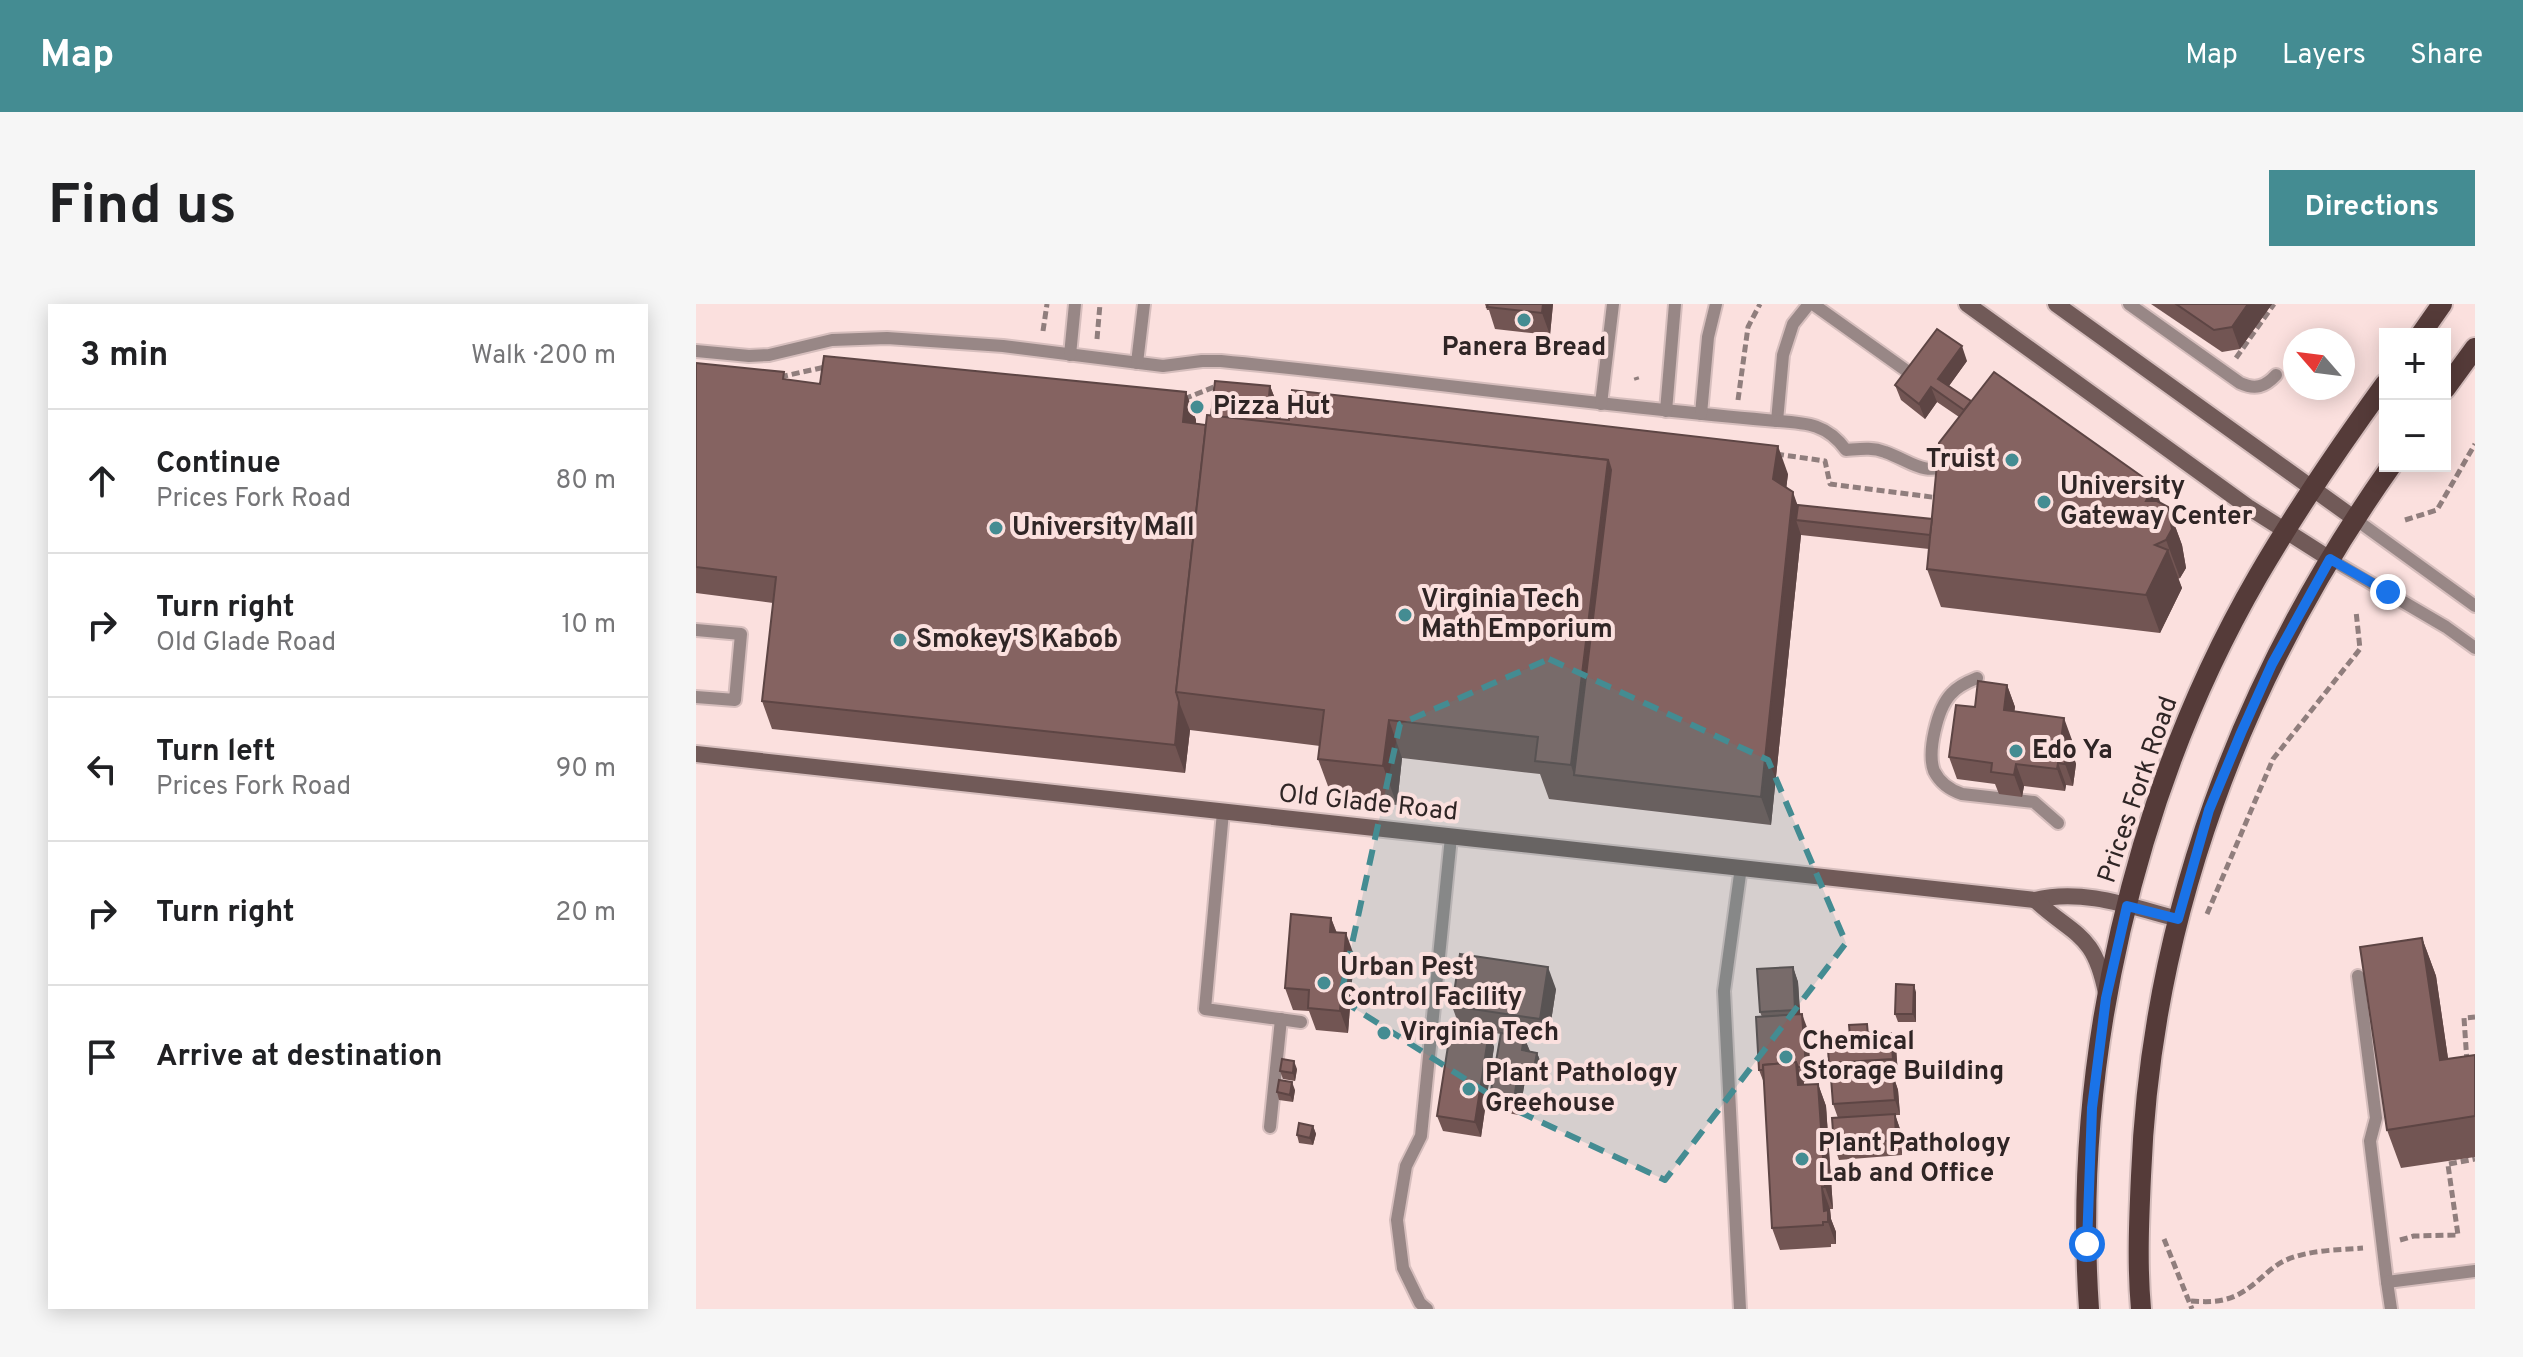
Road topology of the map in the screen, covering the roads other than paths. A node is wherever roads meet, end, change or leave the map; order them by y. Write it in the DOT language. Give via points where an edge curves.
graph roads {
  1 [pos="1075,304"];
  2 [pos="1144,304"];
  3 [pos="1613,304"];
  4 [pos="1675,304"];
  5 [pos="1716,304"];
  6 [pos="1811,304"];
  7 [pos="1967,304"];
  8 [pos="2056,304"];
  9 [pos="2129,304"];
  10 [pos="2442,304"];
  11 [pos="2425,328"];
  12 [pos="2475,348"];
  13 [pos="696,351"];
  14 [pos="1070,355"];
  15 [pos="1137,363"];
  16 [pos="2276,375"];
  17 [pos="2451,381"];
  18 [pos="1923,383"];
  19 [pos="2379,393"];
  20 [pos="1601,404"];
  21 [pos="1666,411"];
  22 [pos="1701,414"];
  23 [pos="1777,421"];
  24 [pos="1962,452"];
  25 [pos="2387,472"];
  26 [pos="2312,488"];
  27 [pos="2355,519"];
  28 [pos="2285,531"];
  29 [pos="2330,559"];
  30 [pos="2475,606"];
  31 [pos="696,630"];
  32 [pos="2475,648"];
  33 [pos="1977,678"];
  34 [pos="696,697"];
  35 [pos="696,754"];
  36 [pos="1223,812"];
  37 [pos="2058,823"];
  38 [pos="1451,837"];
  39 [pos="1741,867"];
  40 [pos="2035,900"];
  41 [pos="2127,906"];
  42 [pos="2178,919"];
  43 [pos="2358,976"];
  44 [pos="2106,998"];
  45 [pos="1281,1019"];
  46 [pos="1301,1022"];
  47 [pos="1270,1127"];
  48 [pos="2475,1271"];
  49 [pos="2387,1282"];
  50 [pos="1427,1309"];
  51 [pos="1740,1309"];
  52 [pos="2089,1309"];
  53 [pos="2141,1309"];
  54 [pos="2391,1309"];
  1 -- 14 [label="lane"];
  2 -- 15 [label="lane"];
  3 -- 20 [label="lane"];
  4 -- 21 [label="lane"];
  5 -- 22 [label="lane"];
  6 -- 18 [label="lane"];
  6 -- 23 [label="lane" via="1793,324 1783,355"];
  7 -- 28 [label="street"];
  8 -- 26 [label="street"];
  9 -- 16 [label="lane" via="2240,383 2257,387"];
  10 -- 11 [label="main road"];
  12 -- 17 [label="main road"];
  13 -- 14 [label="lane" via="769,355 832,340 887,338"];
  14 -- 15 [label="lane"];
  15 -- 20 [label="lane" via="1221,361"];
  19 -- 26 [label="main road, Prices Fork Road"];
  20 -- 21 [label="lane"];
  21 -- 22 [label="lane"];
  22 -- 23 [label="lane"];
  23 -- 24 [label="lane" via="1818,426 1835,435 1846,450 1884,451 1937,471"];
  25 -- 27 [label="main road"];
  26 -- 27 [label="street"];
  26 -- 28 [label="main road, Prices Fork Road"];
  27 -- 29 [label="main road"];
  27 -- 30 [label="lane"];
  28 -- 29 [label="street"];
  28 -- 41 [label="main road, Prices Fork Road" via="2222,644 2187,724"];
  29 -- 32 [label="lane"];
  29 -- 42 [label="main road" via="2241,733 2209,810"];
  31 -- 34 [label="lane" via="741,634 735,700"];
  33 -- 37 [label="lane" via="1952,692 1938,714 1932,764 1936,774 1962,794 2034,802"];
  35 -- 36 [label="street, Old Glade Road"];
  36 -- 38 [label="street, Old Glade Road"];
  36 -- 45 [label="lane" via="1205,1009"];
  38 -- 39 [label="street, Old Glade Road"];
  38 -- 50 [label="lane" via="1421,1136 1406,1166 1397,1220 1403,1268"];
  39 -- 40 [label="street, Old Glade Road"];
  39 -- 51 [label="lane" via="1724,991"];
  40 -- 41 [label="street, Old Glade Road" via="2056,895"];
  40 -- 44 [label="street" via="2088,942"];
  41 -- 42 [label="street, Old Glade Road"];
  41 -- 44 [label="main road, Prices Fork Road"];
  42 -- 53 [label="main road" via="2162,986 2142,1133"];
  43 -- 49 [label="lane" via="2376,1118 2370,1141"];
  44 -- 52 [label="main road, Prices Fork Road" via="2092,1108"];
  45 -- 46 [label="lane"];
  45 -- 47 [label="lane"];
  48 -- 49 [label="lane"];
  49 -- 54 [label="lane"];
}
